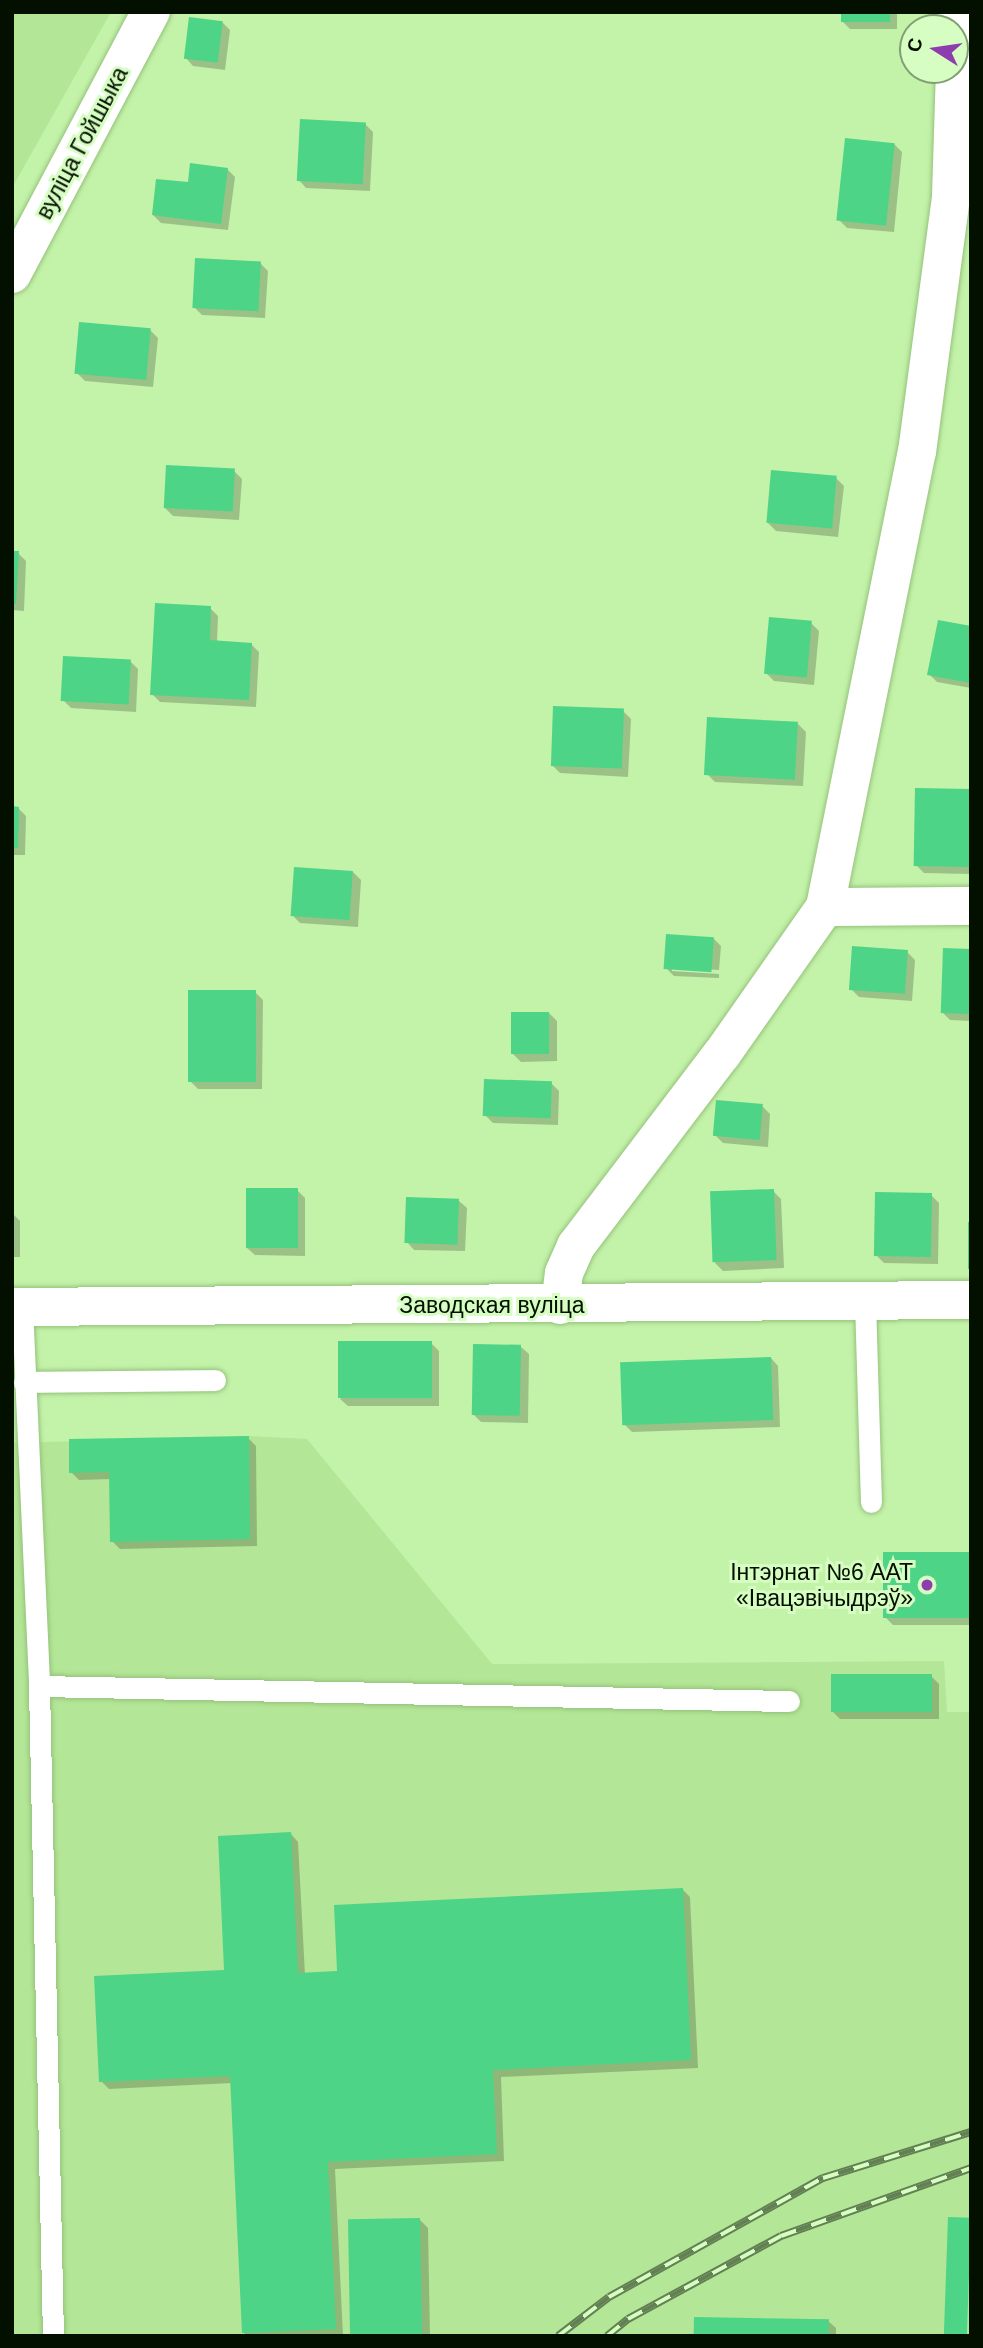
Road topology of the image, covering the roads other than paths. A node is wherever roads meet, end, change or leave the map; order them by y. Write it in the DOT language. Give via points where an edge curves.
graph roads {
  1 [pos="151,12"];
  2 [pos="955,84"];
  3 [pos="12,274"];
  4 [pos="971,906"];
  5 [pos="825,907"];
  6 [pos="971,1300"];
  7 [pos="865,1301"];
  8 [pos="560,1305"];
  9 [pos="17,1307"];
  10 [pos="215,1380"];
  11 [pos="24,1382"];
  12 [pos="871,1502"];
  13 [pos="39,1686"];
  14 [pos="789,1701"];
  15 [pos="53,2336"];
  1 -- 3 [label="street, вуліца Гойшыка"];
  2 -- 5 [label="street" via="951,196 917,452"];
  4 -- 5 [label="street"];
  5 -- 8 [label="street" via="722,1054 576,1246 564,1273"];
  6 -- 7 [label="street, Заводская вуліца"];
  7 -- 8 [label="street, Заводская вуліца"];
  7 -- 12 [label="lane"];
  8 -- 9 [label="street, Заводская вуліца"];
  9 -- 11 [label="lane"];
  10 -- 11 [label="lane"];
  11 -- 13 [label="lane"];
  13 -- 14 [label="lane"];
  13 -- 15 [label="lane"];
}
